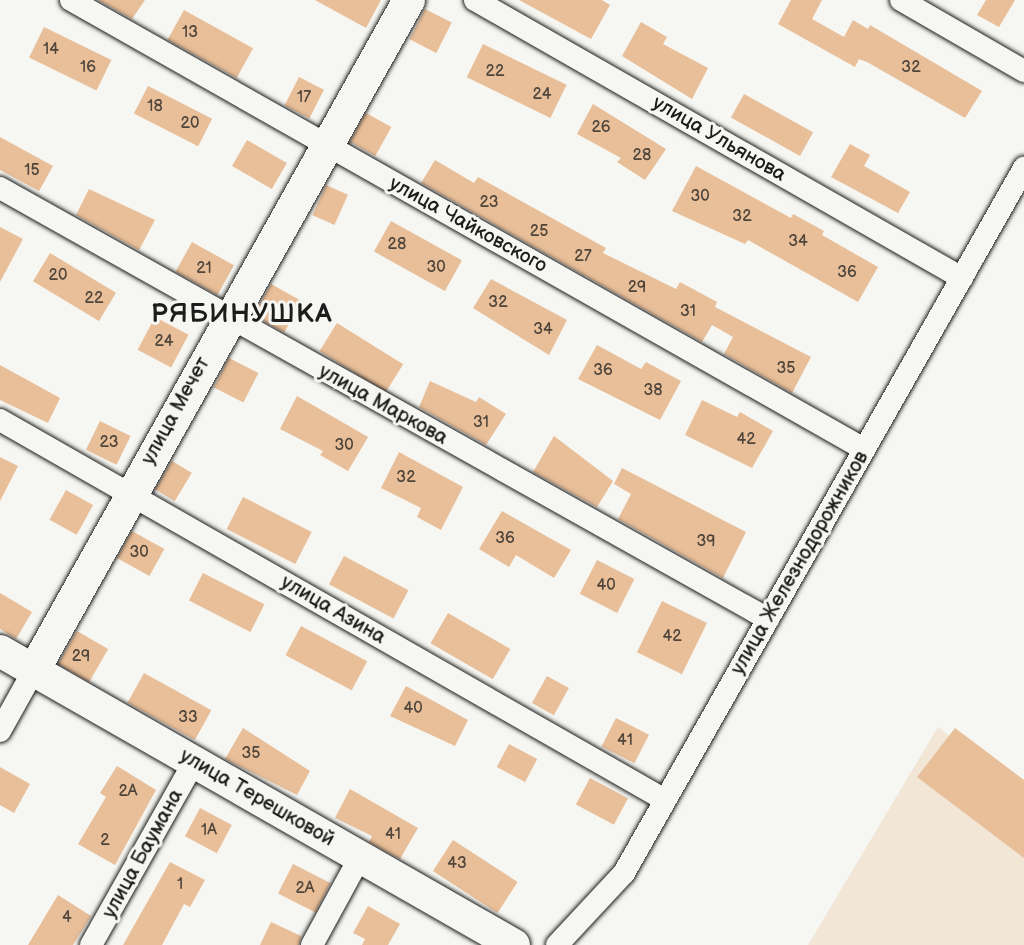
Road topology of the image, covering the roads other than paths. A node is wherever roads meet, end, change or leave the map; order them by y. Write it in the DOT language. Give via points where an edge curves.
graph roads {
  1 [pos="72,0"];
  2 [pos="409,0"];
  3 [pos="475,0"];
  4 [pos="901,0"];
  5 [pos="1024,71"];
  6 [pos="327,145"];
  7 [pos="1024,168"];
  8 [pos="0,188"];
  9 [pos="962,278"];
  10 [pos="229,318"];
  11 [pos="0,420"];
  12 [pos="864,449"];
  13 [pos="130,494"];
  14 [pos="768,619"];
  15 [pos="0,651"];
  16 [pos="34,670"];
  17 [pos="0,730"];
  18 [pos="194,762"];
  19 [pos="665,800"];
  20 [pos="360,857"];
  21 [pos="91,945"];
  22 [pos="312,945"];
  23 [pos="514,945"];
  24 [pos="557,945"];
  1 -- 6 [label="street, улица Чайковского"];
  2 -- 6 [label="street, улица Мечет"];
  3 -- 9 [label="street, улица Ульянова"];
  4 -- 5 [label="street"];
  6 -- 10 [label="street, улица Мечет"];
  6 -- 12 [label="street, улица Чайковского"];
  7 -- 9 [label="street, улица Железнодорожников"];
  8 -- 10 [label="street, улица Маркова"];
  9 -- 12 [label="street, улица Железнодорожников"];
  10 -- 13 [label="street, улица Мечет"];
  10 -- 14 [label="street, улица Маркова"];
  11 -- 13 [label="street, улица Азина"];
  12 -- 14 [label="street, улица Железнодорожников"];
  13 -- 16 [label="street, улица Мечет"];
  13 -- 19 [label="street, улица Азина"];
  14 -- 19 [label="street, улица Железнодорожников"];
  15 -- 16 [label="street, улица Терешковой"];
  16 -- 17 [label="street, улица Мечет"];
  16 -- 18 [label="street, улица Терешковой"];
  18 -- 20 [label="street, улица Терешковой"];
  18 -- 21 [label="street, улица Баумана"];
  19 -- 24 [label="street, улица Железнодорожников" via="624,873"];
  20 -- 22 [label="street"];
  20 -- 23 [label="street, улица Терешковой"];
}
